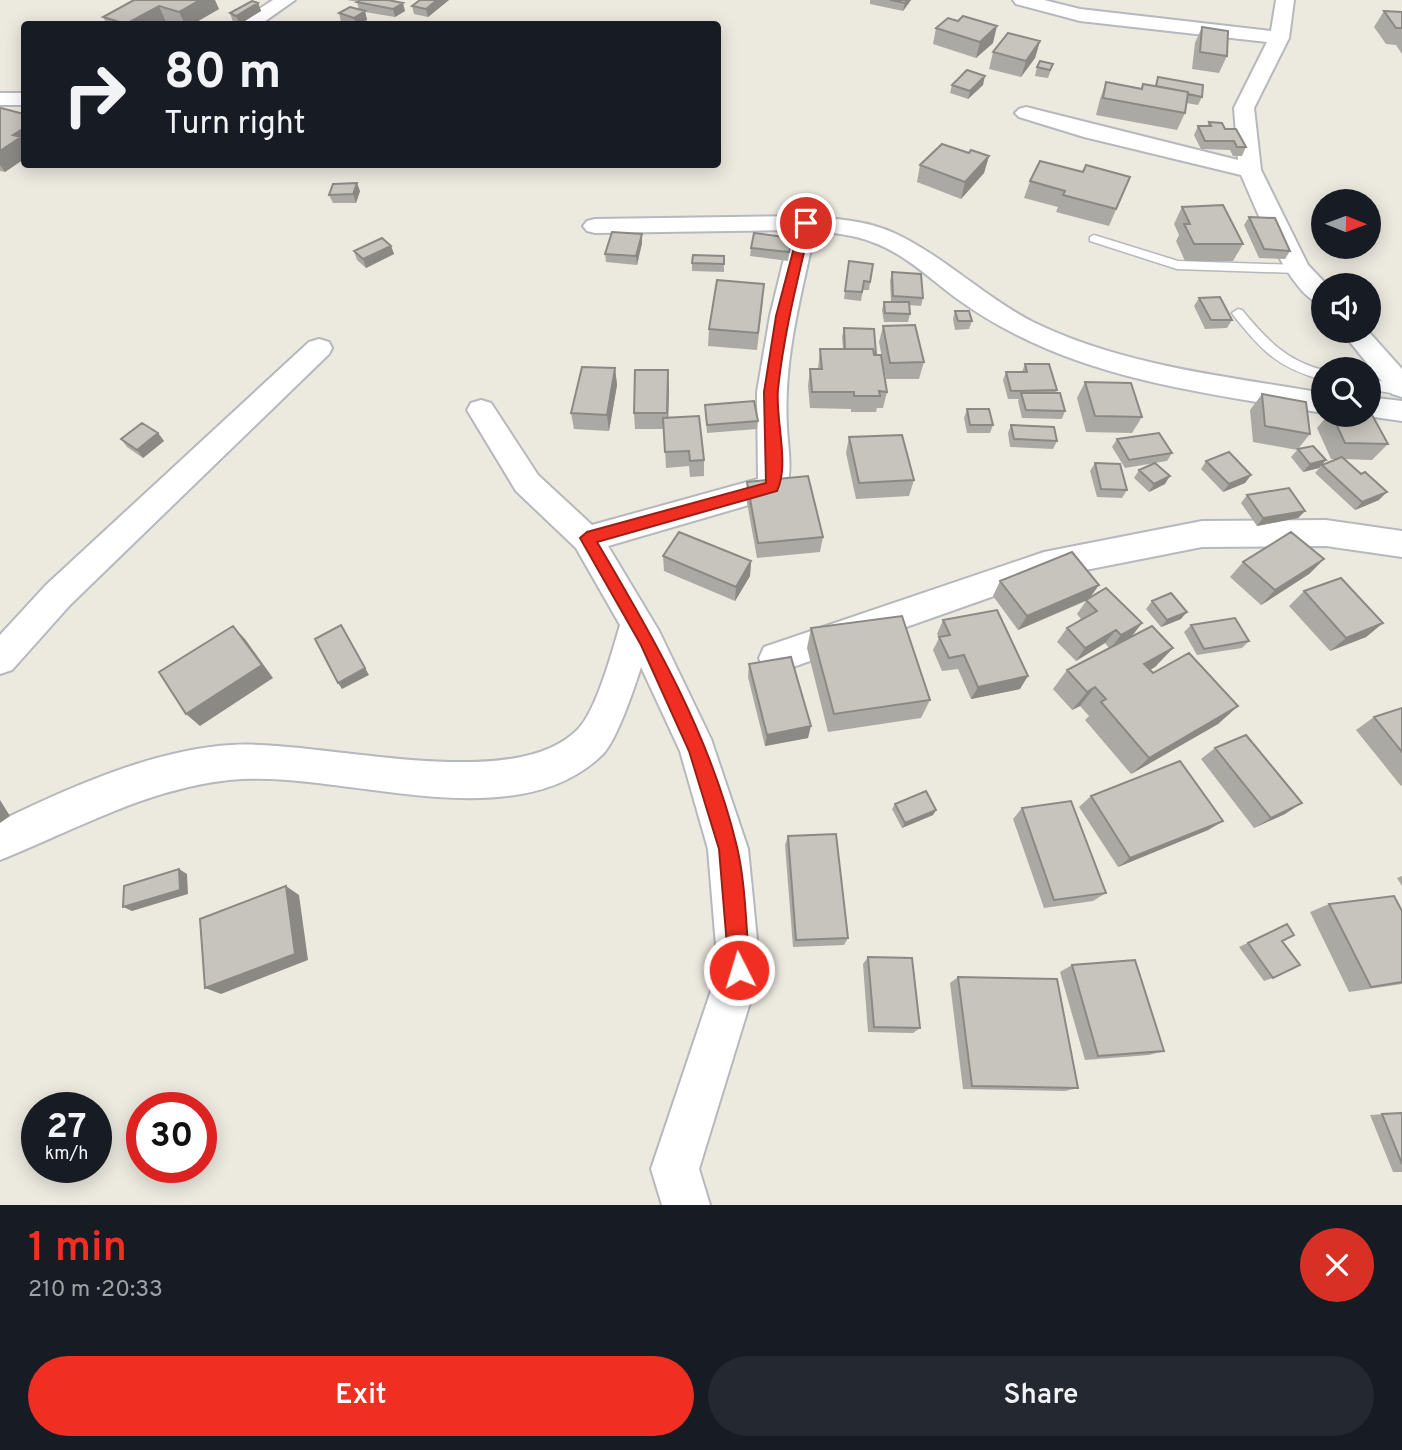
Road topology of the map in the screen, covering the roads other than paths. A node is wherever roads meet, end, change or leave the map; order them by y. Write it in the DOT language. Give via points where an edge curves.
graph roads {
  1 [pos="286,0"];
  2 [pos="1022,0"];
  3 [pos="1285,0"];
  4 [pos="254,21"];
  5 [pos="1279,37"];
  6 [pos="0,99"];
  7 [pos="21,99"];
  8 [pos="1026,113"];
  9 [pos="1251,170"];
  10 [pos="806,223"];
  11 [pos="595,226"];
  12 [pos="1094,239"];
  13 [pos="1297,269"];
  14 [pos="1311,284"];
  15 [pos="1238,313"];
  16 [pos="1364,343"];
  17 [pos="319,348"];
  18 [pos="1311,372"];
  19 [pos="1381,386"];
  20 [pos="1402,389"];
  21 [pos="1311,401"];
  22 [pos="1381,409"];
  23 [pos="481,410"];
  24 [pos="1402,411"];
  25 [pos="587,538"];
  26 [pos="1402,544"];
  27 [pos="637,623"];
  28 [pos="776,658"];
  29 [pos="0,659"];
  30 [pos="0,841"];
  31 [pos="686,1205"];
  1 -- 4 [label="street"];
  2 -- 5 [label="street" via="1080,15"];
  3 -- 5 [label="street"];
  5 -- 9 [label="street" via="1244,108"];
  6 -- 7 [label="street"];
  8 -- 9 [label="street"];
  9 -- 13 [label="street"];
  10 -- 11 [label="street"];
  10 -- 21 [label="street" via="848,227 883,237 1024,328 1084,353 1151,373"];
  10 -- 25 [label="street" via="783,316 771,392 772,487"];
  12 -- 13 [label="lane" via="1177,265"];
  13 -- 14 [label="street"];
  15 -- 18 [label="lane" via="1275,357"];
  16 -- 20 [label="street"];
  17 -- 29 [label="street" via="58,595"];
  19 -- 20 [label="lane"];
  22 -- 24 [label="street"];
  23 -- 25 [label="street" via="527,484"];
  25 -- 27 [label="street"];
  26 -- 28 [label="street" via="1326,533 1202,534 1044,565"];
  27 -- 30 [label="street" via="620,685 591,741 558,766 501,781 230,762 172,774 58,812"];
  27 -- 31 [label="street" via="698,751 728,849 739,970 675,1169"];
}
